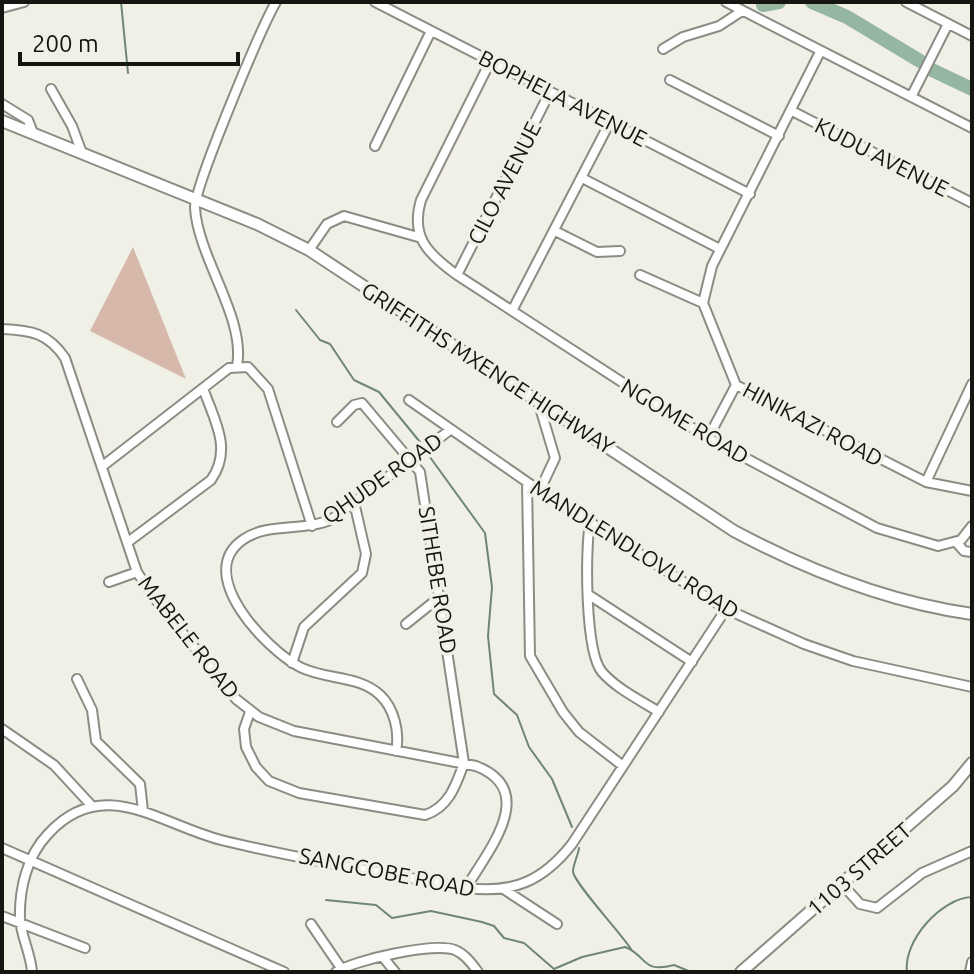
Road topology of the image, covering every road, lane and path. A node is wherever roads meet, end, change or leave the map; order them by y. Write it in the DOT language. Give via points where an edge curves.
graph roads {
  1 [pos="24,2"];
  2 [pos="276,2"];
  3 [pos="375,2"];
  4 [pos="726,2"];
  5 [pos="906,2"];
  6 [pos="2,8"];
  7 [pos="742,11"];
  8 [pos="948,24"];
  9 [pos="431,31"];
  10 [pos="972,36"];
  11 [pos="663,49"];
  12 [pos="820,52"];
  13 [pos="491,60"];
  14 [pos="670,80"];
  15 [pos="51,89"];
  16 [pos="550,92"];
  17 [pos="911,97"];
  18 [pos="2,104"];
  19 [pos="792,111"];
  20 [pos="2,121"];
  21 [pos="610,122"];
  22 [pos="972,128"];
  23 [pos="33,133"];
  24 [pos="779,136"];
  25 [pos="375,146"];
  26 [pos="82,153"];
  27 [pos="582,178"];
  28 [pos="750,194"];
  29 [pos="197,199"];
  30 [pos="972,203"];
  31 [pos="555,231"];
  32 [pos="418,237"];
  33 [pos="720,249"];
  34 [pos="309,250"];
  35 [pos="620,251"];
  36 [pos="457,275"];
  37 [pos="640,275"];
  38 [pos="703,303"];
  39 [pos="513,309"];
  40 [pos="2,329"];
  41 [pos="237,366"];
  42 [pos="972,384"];
  43 [pos="736,385"];
  44 [pos="203,388"];
  45 [pos="409,400"];
  46 [pos="538,401"];
  47 [pos="337,422"];
  48 [pos="450,430"];
  49 [pos="708,438"];
  50 [pos="410,458"];
  51 [pos="104,465"];
  52 [pos="527,482"];
  53 [pos="926,482"];
  54 [pos="540,490"];
  55 [pos="972,491"];
  56 [pos="354,502"];
  57 [pos="590,523"];
  58 [pos="312,526"];
  59 [pos="972,526"];
  60 [pos="128,542"];
  61 [pos="956,542"];
  62 [pos="972,552"];
  63 [pos="137,572"];
  64 [pos="109,582"];
  65 [pos="589,595"];
  66 [pos="441,596"];
  67 [pos="726,609"];
  68 [pos="972,614"];
  69 [pos="406,624"];
  70 [pos="692,662"];
  71 [pos="292,663"];
  72 [pos="77,679"];
  73 [pos="972,687"];
  74 [pos="250,712"];
  75 [pos="659,712"];
  76 [pos="2,729"];
  77 [pos="396,751"];
  78 [pos="464,763"];
  79 [pos="972,763"];
  80 [pos="623,766"];
  81 [pos="91,805"];
  82 [pos="143,811"];
  83 [pos="2,848"];
  84 [pos="972,851"];
  85 [pos="30,860"];
  86 [pos="842,884"];
  87 [pos="466,888"];
  88 [pos="505,890"];
  89 [pos="2,916"];
  90 [pos="20,922"];
  91 [pos="311,924"];
  92 [pos="557,924"];
  93 [pos="85,948"];
  94 [pos="383,957"];
  95 [pos="972,962"];
  96 [pos="338,970"];
  97 [pos="32,972"];
  98 [pos="284,972"];
  99 [pos="395,972"];
  100 [pos="478,972"];
  101 [pos="741,972"];
  102 [pos="970,972"];
  1 -- 6 [label="street"];
  2 -- 29 [label="street"];
  3 -- 9 [label="street, BOPHELA AVENUE"];
  4 -- 7 [label="street"];
  5 -- 8 [label="street"];
  7 -- 11 [label="street"];
  7 -- 12 [label="street"];
  8 -- 10 [label="street"];
  8 -- 17 [label="street"];
  9 -- 13 [label="street, BOPHELA AVENUE"];
  9 -- 25 [label="street"];
  12 -- 17 [label="street"];
  12 -- 19 [label="street"];
  13 -- 16 [label="street, BOPHELA AVENUE"];
  13 -- 32 [label="street" via="421,200"];
  14 -- 24 [label="street"];
  15 -- 26 [label="street"];
  16 -- 21 [label="street, BOPHELA AVENUE"];
  16 -- 36 [label="street, CILO AVENUE"];
  17 -- 22 [label="street"];
  18 -- 23 [label="street" via="28,120"];
  19 -- 24 [label="street"];
  19 -- 30 [label="street, KUDU AVENUE"];
  20 -- 23 [label="street, GRIFFITHS MXENGE HIGHWAY"];
  21 -- 27 [label="street"];
  21 -- 28 [label="street, BOPHELA AVENUE"];
  23 -- 26 [label="street, GRIFFITHS MXENGE HIGHWAY"];
  24 -- 28 [label="street"];
  26 -- 29 [label="street, GRIFFITHS MXENGE HIGHWAY"];
  27 -- 31 [label="street"];
  27 -- 33 [label="street"];
  28 -- 33 [label="street"];
  29 -- 34 [label="street, GRIFFITHS MXENGE HIGHWAY"];
  29 -- 41 [label="street" via="198,219 239,343"];
  31 -- 35 [label="street" via="597,252"];
  31 -- 39 [label="street"];
  32 -- 34 [label="street" via="344,216 327,224"];
  32 -- 36 [label="street, NGOME ROAD"];
  33 -- 38 [label="street" via="705,283"];
  34 -- 46 [label="street, GRIFFITHS MXENGE HIGHWAY"];
  36 -- 39 [label="street, NGOME ROAD"];
  37 -- 38 [label="street"];
  38 -- 43 [label="street, HINIKAZI ROAD"];
  39 -- 49 [label="street, NGOME ROAD"];
  40 -- 51 [label="street, MABELE ROAD" via="40,333 56,345"];
  41 -- 44 [label="street"];
  41 -- 58 [label="street" via="256,372 268,389"];
  42 -- 53 [label="street"];
  43 -- 49 [label="street"];
  43 -- 53 [label="street, HINIKAZI ROAD"];
  44 -- 51 [label="street"];
  44 -- 60 [label="street" via="223,446 218,469 211,480"];
  45 -- 48 [label="street, MANDLENDLOVU ROAD"];
  46 -- 54 [label="street" via="555,458"];
  46 -- 68 [label="street, GRIFFITHS MXENGE HIGHWAY" via="778,555 858,587"];
  47 -- 50 [label="street, SITHEBE ROAD" via="362,403"];
  48 -- 50 [label="street, QHUDE ROAD"];
  48 -- 52 [label="street, MANDLENDLOVU ROAD"];
  49 -- 61 [label="street, NGOME ROAD" via="877,528 938,546"];
  50 -- 56 [label="street, QHUDE ROAD"];
  50 -- 66 [label="street, SITHEBE ROAD" via="422,479"];
  51 -- 60 [label="street, MABELE ROAD"];
  52 -- 54 [label="street, MANDLENDLOVU ROAD"];
  52 -- 80 [label="street" via="530,656 579,732"];
  53 -- 55 [label="street, HINIKAZI ROAD"];
  54 -- 57 [label="street, MANDLENDLOVU ROAD"];
  56 -- 58 [label="street, QHUDE ROAD"];
  56 -- 71 [label="street" via="366,554 362,573 304,627"];
  57 -- 65 [label="street"];
  57 -- 67 [label="street, MANDLENDLOVU ROAD"];
  58 -- 71 [label="street, QHUDE ROAD" via="251,535 233,550 225,573 232,598 272,648"];
  59 -- 61 [label="street"];
  60 -- 63 [label="street, MABELE ROAD"];
  61 -- 62 [label="street"];
  63 -- 64 [label="street"];
  63 -- 74 [label="street, MABELE ROAD"];
  65 -- 70 [label="street"];
  65 -- 75 [label="street" via="595,663"];
  66 -- 69 [label="street"];
  66 -- 78 [label="street, SITHEBE ROAD"];
  67 -- 70 [label="street, SANGCOBE ROAD"];
  67 -- 73 [label="street, MANDLENDLOVU ROAD" via="853,661"];
  70 -- 75 [label="street, SANGCOBE ROAD"];
  71 -- 77 [label="street, QHUDE ROAD" via="379,693 394,719"];
  72 -- 82 [label="street" via="92,710 96,741 140,784"];
  74 -- 77 [label="street, MABELE ROAD" via="294,731"];
  74 -- 78 [label="street" via="245,737 256,767 269,781 299,793 425,815 451,795"];
  75 -- 80 [label="street, SANGCOBE ROAD"];
  76 -- 81 [label="street" via="54,765"];
  77 -- 78 [label="street, MABELE ROAD"];
  78 -- 87 [label="street, MABELE ROAD" via="484,769 500,782 508,806 504,824"];
  79 -- 86 [label="street, 1103 STREET"];
  80 -- 88 [label="street, SANGCOBE ROAD" via="553,867"];
  81 -- 82 [label="street, SANGCOBE ROAD"];
  81 -- 85 [label="street" via="63,819"];
  82 -- 87 [label="street, SANGCOBE ROAD" via="220,839"];
  83 -- 85 [label="street"];
  84 -- 86 [label="street" via="922,873 877,908 860,904"];
  85 -- 90 [label="street"];
  85 -- 98 [label="street"];
  86 -- 101 [label="street, 1103 STREET"];
  87 -- 88 [label="street, SANGCOBE ROAD"];
  88 -- 92 [label="street"];
  89 -- 90 [label="street"];
  90 -- 93 [label="street"];
  90 -- 97 [label="street"];
  91 -- 96 [label="street"];
  94 -- 96 [label="street"];
  94 -- 99 [label="street"];
  94 -- 100 [label="street" via="443,947 461,954"];
  95 -- 102 [label="street"];
}
